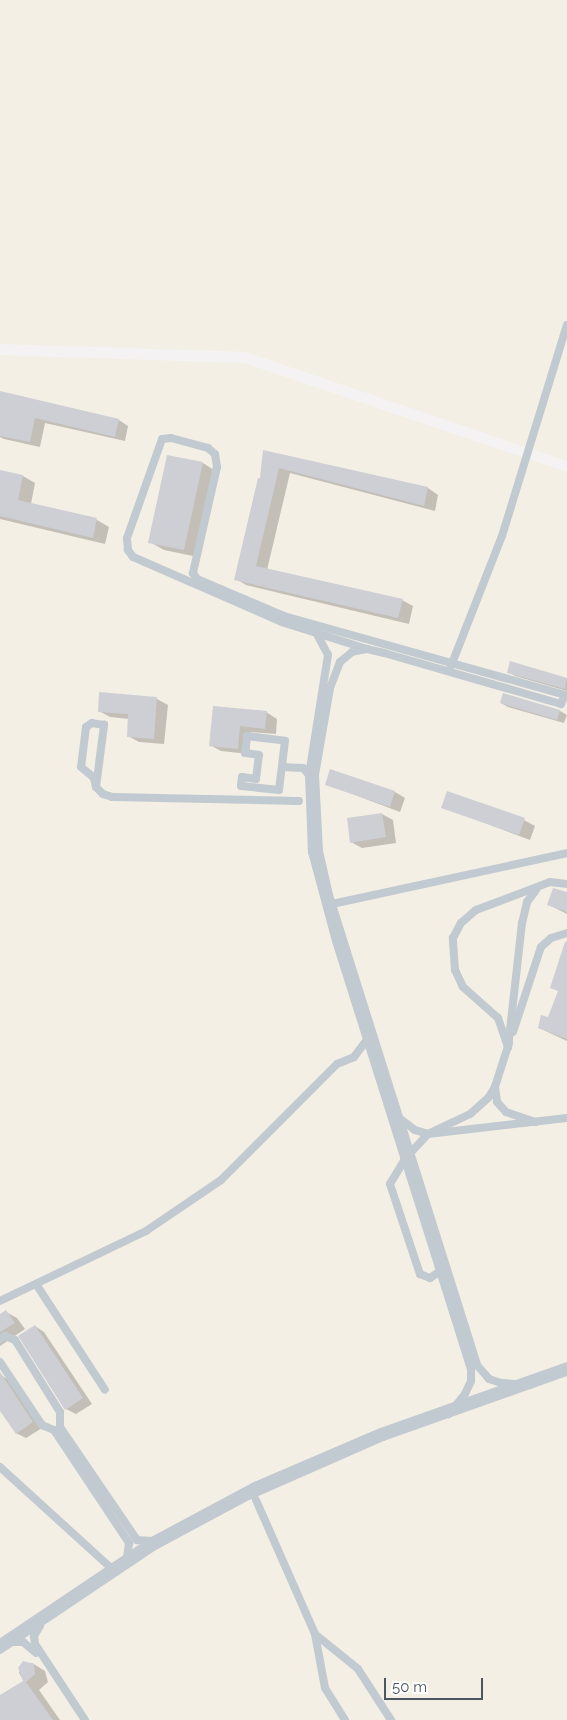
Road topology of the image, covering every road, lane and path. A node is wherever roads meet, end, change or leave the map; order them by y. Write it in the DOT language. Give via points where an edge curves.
graph roads {
  1 [pos="567,324"];
  2 [pos="317,635"];
  3 [pos="367,650"];
  4 [pos="450,667"];
  5 [pos="311,762"];
  6 [pos="282,767"];
  7 [pos="303,768"];
  8 [pos="309,775"];
  9 [pos="96,787"];
  10 [pos="310,796"];
  11 [pos="299,801"];
  12 [pos="310,810"];
  13 [pos="567,852"];
  14 [pos="567,884"];
  15 [pos="536,890"];
  16 [pos="332,904"];
  17 [pos="567,933"];
  18 [pos="367,1040"];
  19 [pos="508,1047"];
  20 [pos="495,1087"];
  21 [pos="398,1116"];
  22 [pos="567,1118"];
  23 [pos="535,1122"];
  24 [pos="428,1134"];
  25 [pos="408,1157"];
  26 [pos="444,1264"];
  27 [pos="441,1274"];
  28 [pos="36,1284"];
  29 [pos="0,1302"];
  30 [pos="0,1339"];
  31 [pos="0,1362"];
  32 [pos="567,1366"];
  33 [pos="567,1372"];
  34 [pos="518,1383"];
  35 [pos="530,1385"];
  36 [pos="106,1390"];
  37 [pos="454,1406"];
  38 [pos="450,1414"];
  39 [pos="0,1467"];
  40 [pos="260,1490"];
  41 [pos="244,1498"];
  42 [pos="256,1500"];
  43 [pos="152,1541"];
  44 [pos="127,1559"];
  45 [pos="112,1569"];
  46 [pos="41,1624"];
  47 [pos="315,1634"];
  48 [pos="12,1642"];
  49 [pos="0,1643"];
  50 [pos="0,1650"];
  51 [pos="79,1720"];
  52 [pos="85,1720"];
  53 [pos="345,1720"];
  54 [pos="391,1720"];
  1 -- 4 [label="lane" via="547,398 502,536"];
  2 -- 3 [label="lane"];
  2 -- 4 [label="lane" via="133,557 128,550 127,538 162,439 171,438 208,448 216,454 217,467 193,574 197,578 284,616"];
  2 -- 5 [label="lane" via="328,655"];
  3 -- 4 [label="lane"];
  3 -- 16 [label="lane" via="352,652 340,662 322,728 315,775 319,851"];
  4 -- 4 [label="lane" via="561,704 565,695"];
  5 -- 7 [label="lane"];
  5 -- 8 [label="lane"];
  6 -- 6 [label="lane" via="279,790 241,786 242,777 256,779 259,755 245,753 247,736 285,740"];
  6 -- 7 [label="lane"];
  7 -- 8 [label="lane"];
  8 -- 10 [label="lane"];
  9 -- 9 [label="lane" via="104,725 92,723 86,727 81,767 94,778"];
  9 -- 11 [label="lane" via="112,797"];
  10 -- 11 [label="lane"];
  10 -- 12 [label="lane"];
  11 -- 12 [label="lane"];
  12 -- 18 [label="lane" via="312,852"];
  13 -- 16 [label="lane"];
  14 -- 15 [label="lane" via="550,882"];
  15 -- 19 [label="lane" via="527,902 522,923"];
  15 -- 19 [label="lane" via="476,910 461,923 453,938 454,970 463,987 498,1018"];
  16 -- 21 [label="lane"];
  17 -- 19 [label="lane" via="551,938 541,947"];
  18 -- 25 [label="lane"];
  18 -- 28 [label="lane" via="354,1058 337,1064 221,1180 146,1231"];
  19 -- 20 [label="lane"];
  20 -- 23 [label="lane" via="497,1102 506,1112"];
  20 -- 24 [label="lane" via="470,1114"];
  21 -- 24 [label="lane" via="415,1130"];
  21 -- 25 [label="lane"];
  22 -- 23 [label="lane"];
  23 -- 24 [label="lane"];
  24 -- 25 [label="lane"];
  25 -- 26 [label="lane"];
  25 -- 27 [label="lane"];
  25 -- 27 [label="lane" via="390,1184 420,1274 430,1278"];
  26 -- 27 [label="lane"];
  26 -- 34 [label="lane" via="477,1365 489,1379"];
  27 -- 37 [label="lane" via="471,1370 471,1381"];
  28 -- 29 [label="lane"];
  28 -- 36 [label="lane"];
  30 -- 43 [label="lane" via="5,1336 15,1340 60,1412 60,1427 137,1540"];
  31 -- 44 [label="lane" via="42,1425 54,1430 129,1543"];
  32 -- 34 [label="lane"];
  33 -- 35 [label="lane"];
  34 -- 35 [label="lane"];
  34 -- 37 [label="lane"];
  35 -- 38 [label="lane"];
  37 -- 38 [label="lane"];
  37 -- 43 [label="lane" via="381,1432 264,1482"];
  38 -- 40 [label="lane" via="383,1437"];
  39 -- 45 [label="lane"];
  40 -- 41 [label="lane"];
  40 -- 42 [label="lane"];
  41 -- 42 [label="lane"];
  41 -- 46 [label="lane" via="156,1546"];
  42 -- 47 [label="lane"];
  43 -- 44 [label="lane"];
  44 -- 45 [label="lane"];
  45 -- 49 [label="lane"];
  46 -- 48 [label="lane"];
  46 -- 52 [label="lane" via="34,1636 35,1644"];
  47 -- 53 [label="lane" via="325,1688"];
  47 -- 54 [label="lane" via="358,1669"];
  48 -- 50 [label="lane"];
  48 -- 51 [label="lane" via="23,1642 32,1647"];
}
